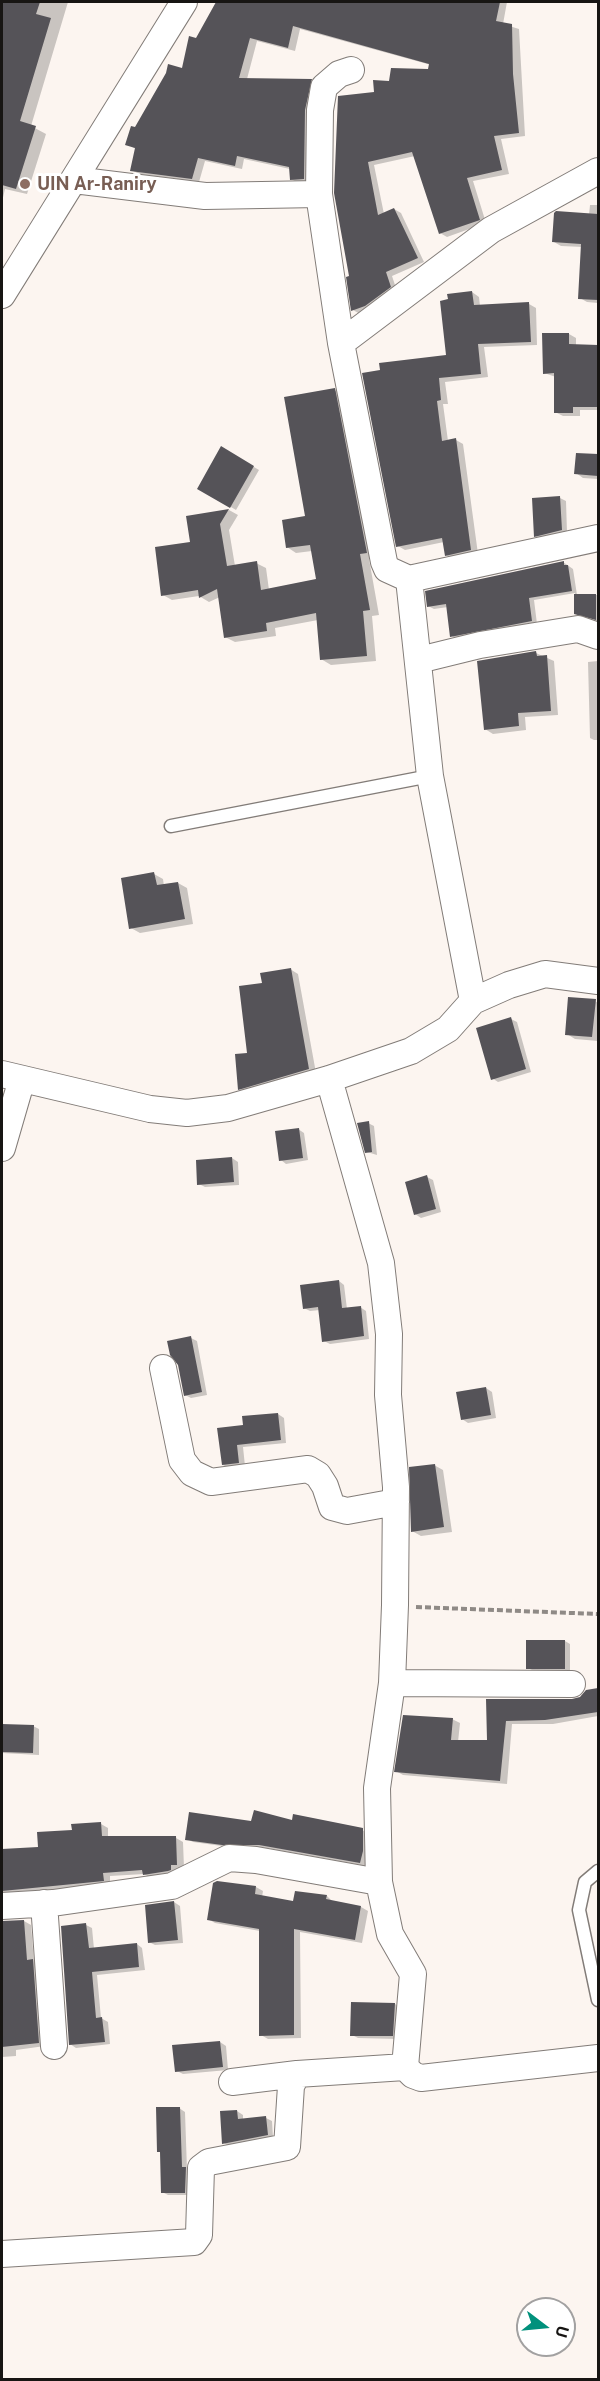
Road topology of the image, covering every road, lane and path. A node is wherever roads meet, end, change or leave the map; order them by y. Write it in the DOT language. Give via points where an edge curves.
graph roads {
  1 [pos="184,2"];
  2 [pos="351,70"];
  3 [pos="598,171"];
  4 [pos="74,180"];
  5 [pos="319,194"];
  6 [pos="2,295"];
  7 [pos="341,343"];
  8 [pos="598,538"];
  9 [pos="409,579"];
  10 [pos="598,636"];
  11 [pos="418,660"];
  12 [pos="430,776"];
  13 [pos="171,826"];
  14 [pos="598,981"];
  15 [pos="472,1001"];
  16 [pos="12,1077"];
  17 [pos="329,1079"];
  18 [pos="2,1148"];
  19 [pos="163,1368"];
  20 [pos="396,1502"];
  21 [pos="395,1605"];
  22 [pos="598,1614"];
  23 [pos="392,1683"];
  24 [pos="572,1684"];
  25 [pos="598,1871"];
  26 [pos="379,1882"];
  27 [pos="44,1903"];
  28 [pos="2,1906"];
  29 [pos="598,2000"];
  30 [pos="54,2046"];
  31 [pos="598,2058"];
  32 [pos="405,2067"];
  33 [pos="297,2074"];
  34 [pos="232,2082"];
  35 [pos="2,2254"];
  1 -- 4 [label="street"];
  2 -- 5 [label="street" via="339,74 324,87"];
  3 -- 7 [label="street" via="491,230"];
  4 -- 5 [label="street" via="205,196"];
  4 -- 6 [label="street"];
  5 -- 7 [label="street"];
  7 -- 9 [label="street" via="384,562 387,569"];
  8 -- 9 [label="street"];
  9 -- 11 [label="street"];
  10 -- 11 [label="street" via="578,629"];
  11 -- 12 [label="street"];
  12 -- 13 [label="lane"];
  12 -- 15 [label="street"];
  14 -- 15 [label="street" via="545,974"];
  15 -- 17 [label="street" via="448,1029 428,1042"];
  16 -- 17 [label="street" via="150,1109 188,1113 228,1108"];
  16 -- 18 [label="street"];
  17 -- 20 [label="street" via="381,1263 389,1334 388,1395"];
  19 -- 20 [label="street" via="182,1460 192,1473 211,1482 308,1469 325,1486 332,1507 347,1511"];
  20 -- 21 [label="street"];
  21 -- 22 [label="path"];
  21 -- 23 [label="street"];
  23 -- 24 [label="street"];
  23 -- 26 [label="street" via="377,1788"];
  25 -- 29 [label="lane" via="585,1882 579,1910"];
  26 -- 27 [label="street" via="229,1858 172,1886"];
  26 -- 32 [label="street" via="390,1934 413,1974"];
  27 -- 28 [label="street"];
  27 -- 30 [label="street"];
  31 -- 32 [label="street" via="421,2078"];
  32 -- 33 [label="street"];
  33 -- 34 [label="street"];
  33 -- 35 [label="street" via="291,2086 287,2147 209,2162 201,2168 199,2235 194,2242"];
}
